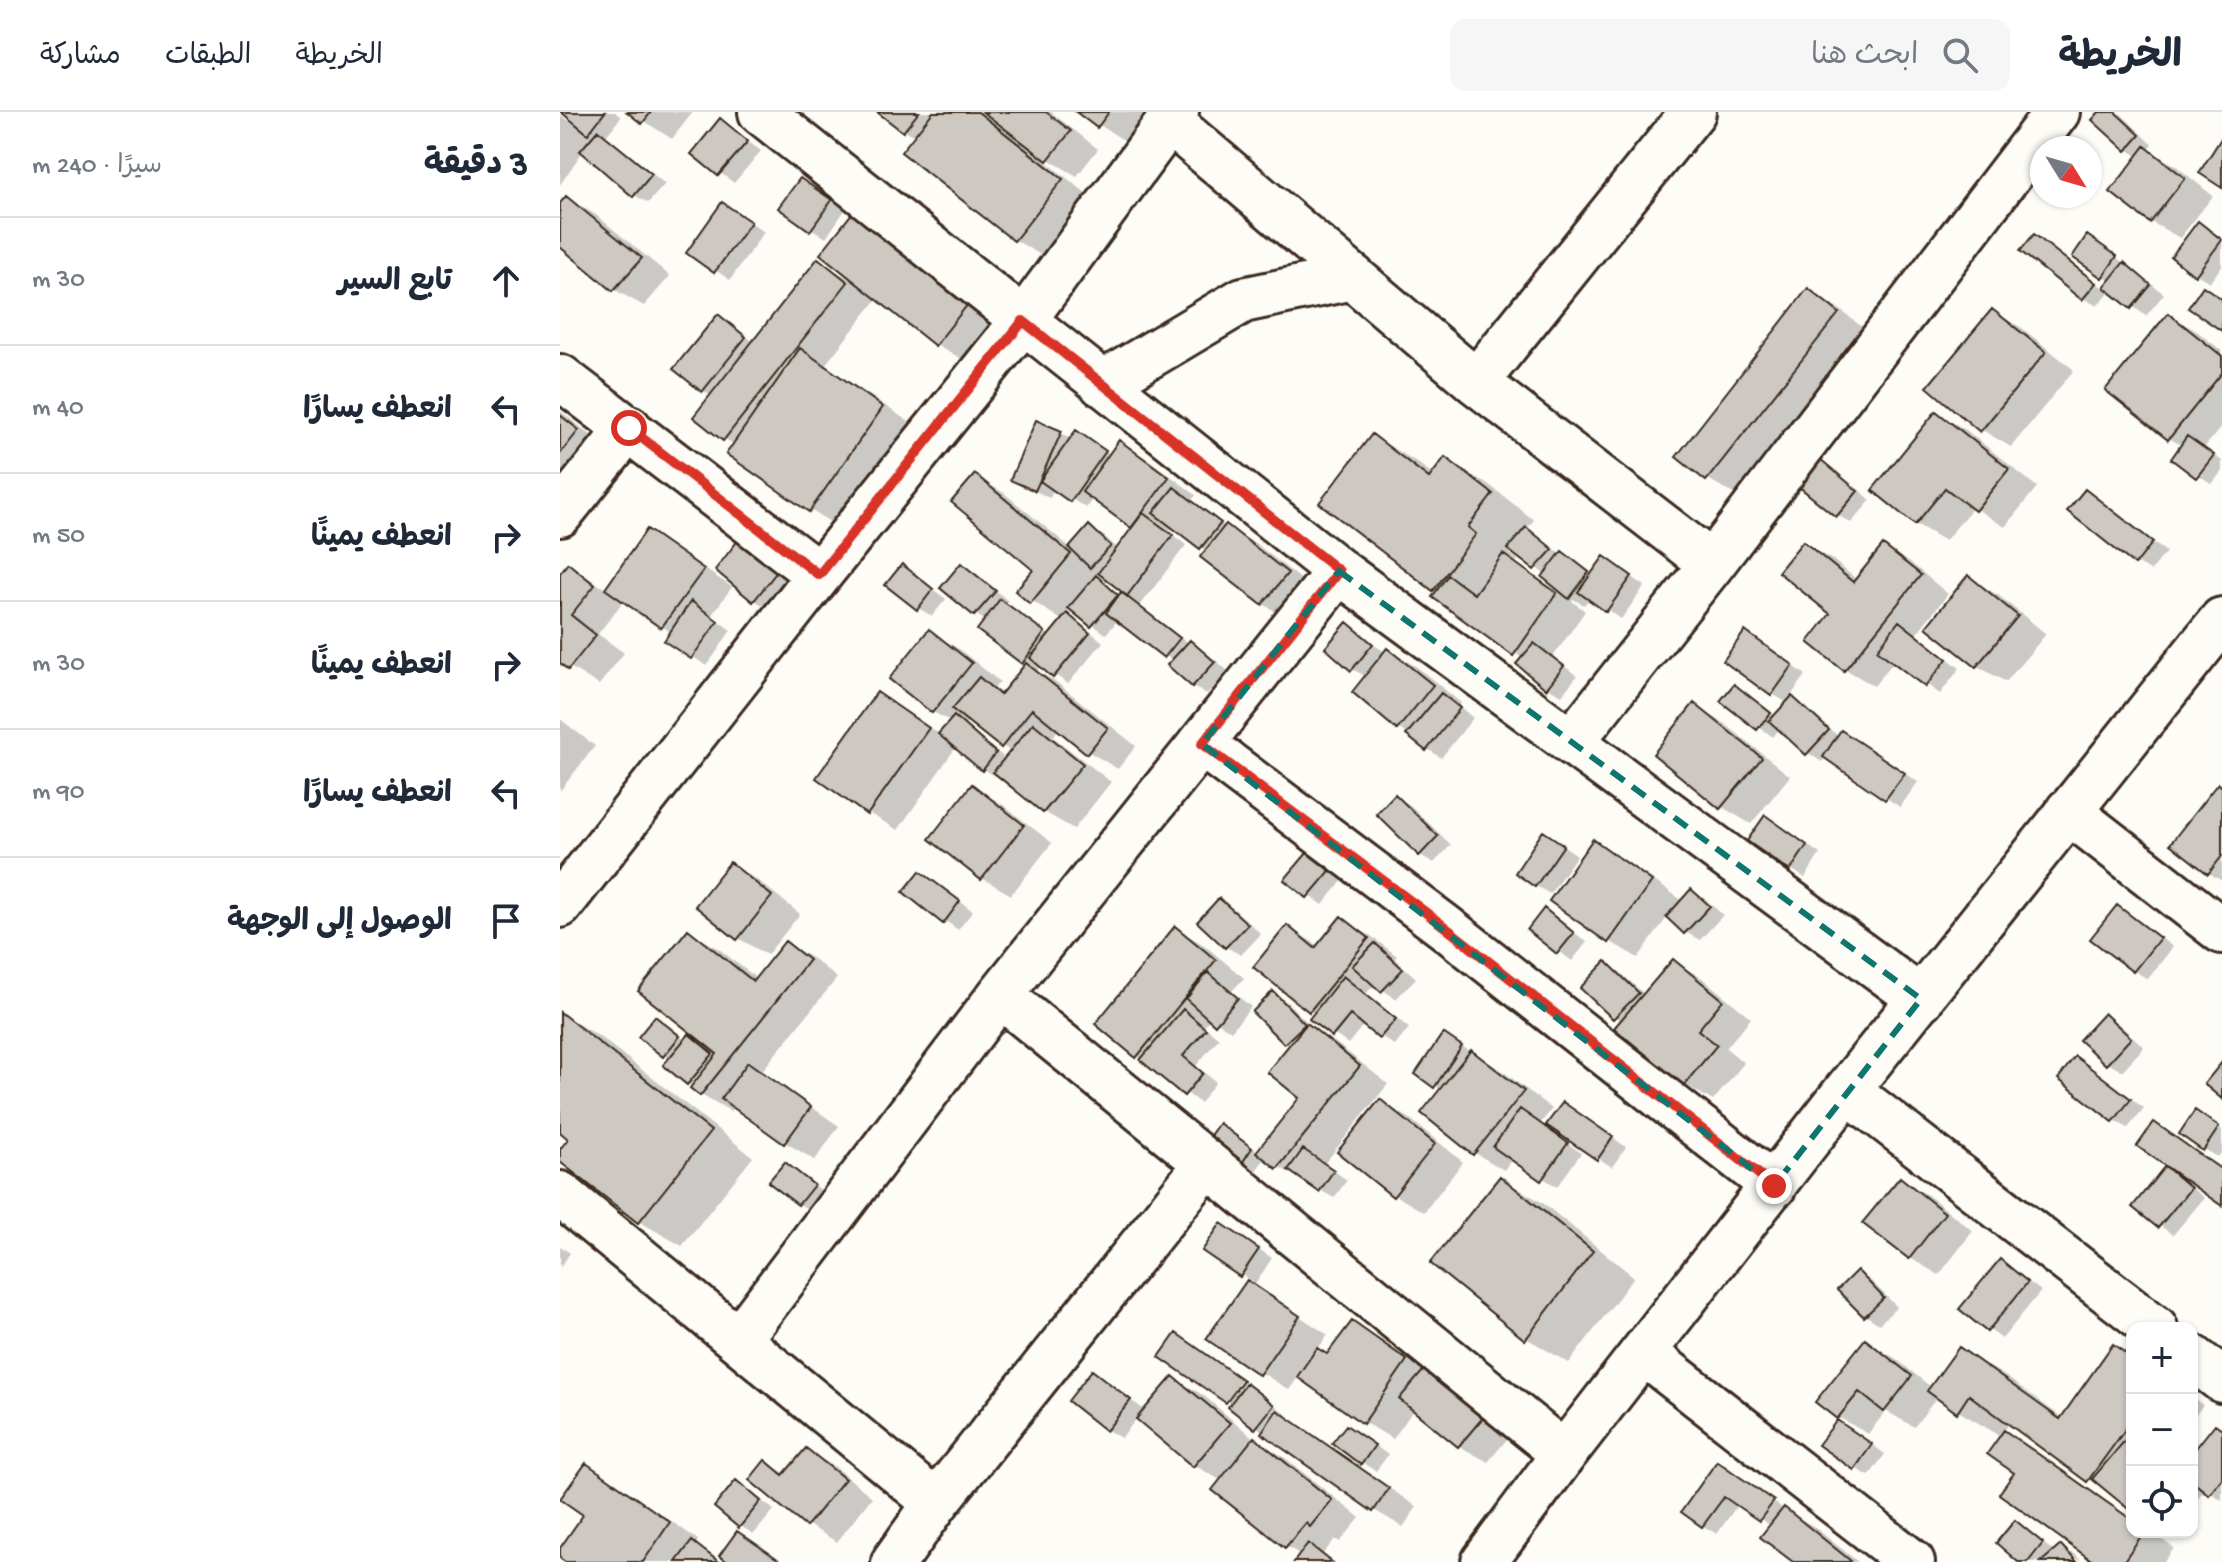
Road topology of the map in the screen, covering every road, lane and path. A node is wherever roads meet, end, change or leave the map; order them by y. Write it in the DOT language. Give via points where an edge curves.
graph roads {
  1 [pos="761,112"];
  2 [pos="1693,112"];
  3 [pos="2057,112"];
  4 [pos="1172,116"];
  5 [pos="1353,277"];
  6 [pos="1023,321"];
  7 [pos="560,377"];
  8 [pos="1476,382"];
  9 [pos="1102,384"];
  10 [pos="629,428"];
  11 [pos="560,514"];
  12 [pos="1712,564"];
  13 [pos="1339,571"];
  14 [pos="819,575"];
  15 [pos="2222,621"];
  16 [pos="1572,741"];
  17 [pos="1202,744"];
  18 [pos="2068,811"];
  19 [pos="560,905"];
  20 [pos="2222,931"];
  21 [pos="1000,995"];
  22 [pos="1921,999"];
  23 [pos="1847,1090"];
  24 [pos="1206,1165"];
  25 [pos="1774,1186"];
  26 [pos="560,1194"];
  27 [pos="2147,1322"];
  28 [pos="738,1340"];
  29 [pos="1644,1353"];
  30 [pos="2198,1362"];
  31 [pos="2222,1380"];
  32 [pos="1564,1454"];
  33 [pos="936,1503"];
  34 [pos="894,1562"];
  35 [pos="1484,1562"];
  36 [pos="1912,1562"];
  1 -- 6 [label="street"];
  2 -- 8 [label="street"];
  3 -- 12 [label="street"];
  4 -- 5 [label="street"];
  4 -- 6 [label="street"];
  5 -- 8 [label="street"];
  5 -- 9 [label="street" via="1243,300"];
  6 -- 9 [label="street"];
  6 -- 14 [label="street"];
  7 -- 10 [label="street"];
  8 -- 12 [label="street"];
  9 -- 13 [label="street"];
  10 -- 11 [label="street"];
  10 -- 14 [label="street"];
  12 -- 16 [label="street"];
  13 -- 16 [label="street"];
  13 -- 17 [label="street"];
  14 -- 19 [label="street"];
  15 -- 18 [label="street"];
  16 -- 22 [label="street"];
  17 -- 21 [label="street"];
  17 -- 25 [label="street"];
  18 -- 20 [label="street"];
  18 -- 22 [label="street"];
  21 -- 24 [label="street"];
  21 -- 28 [label="street"];
  22 -- 23 [label="street"];
  23 -- 25 [label="street"];
  23 -- 27 [label="street"];
  24 -- 32 [label="street"];
  24 -- 33 [label="street"];
  25 -- 29 [label="street"];
  26 -- 28 [label="street"];
  28 -- 33 [label="street"];
  29 -- 32 [label="street"];
  29 -- 36 [label="street"];
  30 -- 31 [label="street"];
  32 -- 35 [label="street"];
  33 -- 34 [label="street"];
}
